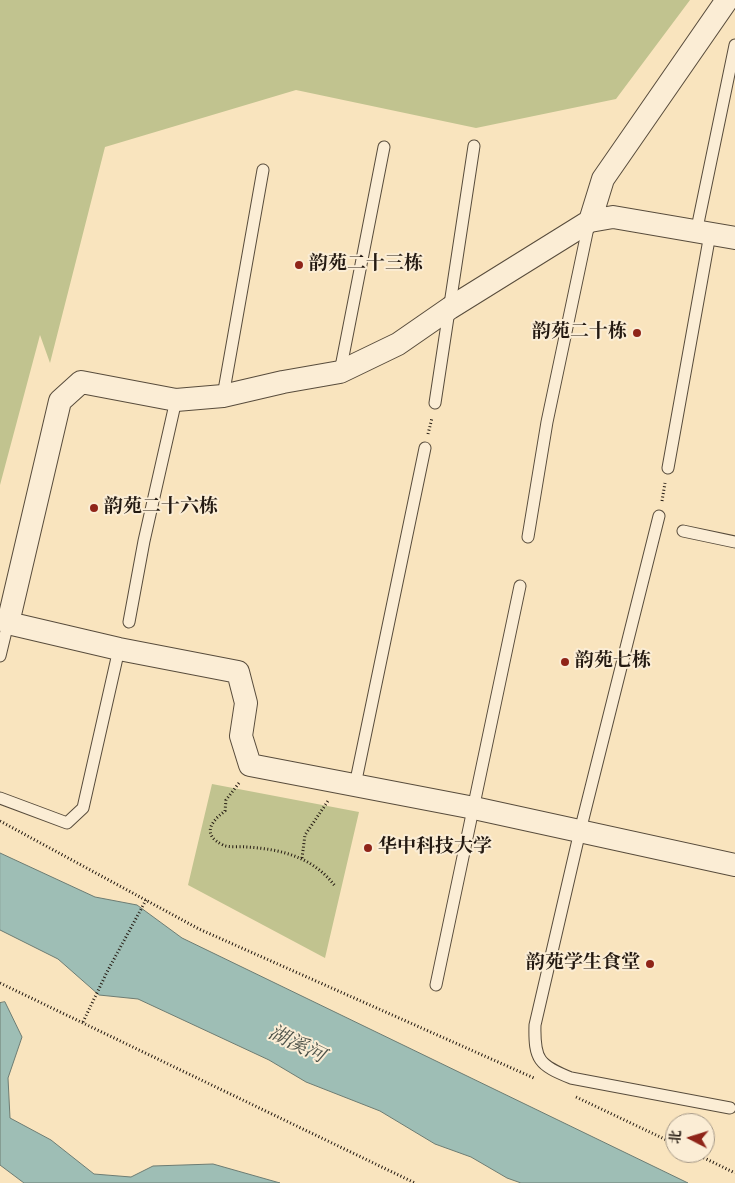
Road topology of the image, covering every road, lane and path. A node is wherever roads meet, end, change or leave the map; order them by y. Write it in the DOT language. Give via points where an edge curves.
graph roads {
  1 [pos="727,0"];
  2 [pos="735,45"];
  3 [pos="474,146"];
  4 [pos="384,147"];
  5 [pos="263,170"];
  6 [pos="590,221"];
  7 [pos="703,233"];
  8 [pos="735,238"];
  9 [pos="450,308"];
  10 [pos="340,372"];
  11 [pos="223,396"];
  12 [pos="176,400"];
  13 [pos="435,403"];
  14 [pos="425,448"];
  15 [pos="668,468"];
  16 [pos="659,516"];
  17 [pos="683,531"];
  18 [pos="528,537"];
  19 [pos="735,542"];
  20 [pos="520,586"];
  21 [pos="129,622"];
  22 [pos="8,623"];
  23 [pos="119,649"];
  24 [pos="0,656"];
  25 [pos="250,766"];
  26 [pos="348,784"];
  27 [pos="0,798"];
  28 [pos="474,808"];
  29 [pos="0,821"];
  30 [pos="580,830"];
  31 [pos="302,858"];
  32 [pos="735,865"];
  33 [pos="335,886"];
  34 [pos="146,900"];
  35 [pos="0,983"];
  36 [pos="436,985"];
  37 [pos="83,1022"];
  38 [pos="541,1081"];
  39 [pos="568,1093"];
  40 [pos="730,1108"];
  41 [pos="665,1139"];
  42 [pos="714,1163"];
  43 [pos="735,1173"];
  44 [pos="415,1183"];
  1 -- 6 [label="street" via="603,180"];
  2 -- 7 [label="lane"];
  3 -- 9 [label="lane"];
  4 -- 10 [label="lane"];
  5 -- 11 [label="lane"];
  6 -- 7 [label="street" via="613,217"];
  6 -- 9 [label="street"];
  6 -- 18 [label="lane" via="547,422"];
  7 -- 8 [label="street"];
  7 -- 15 [label="lane"];
  9 -- 10 [label="street" via="398,344"];
  9 -- 13 [label="lane"];
  10 -- 11 [label="street"];
  11 -- 12 [label="street"];
  12 -- 21 [label="lane"];
  12 -- 22 [label="street" via="81,382 60,401"];
  13 -- 14 [label="path"];
  14 -- 26 [label="lane"];
  15 -- 16 [label="path"];
  16 -- 30 [label="lane"];
  17 -- 19 [label="lane"];
  20 -- 28 [label="lane"];
  22 -- 23 [label="street"];
  22 -- 24 [label="lane"];
  23 -- 25 [label="street" via="238,672 246,703 241,736"];
  23 -- 27 [label="lane" via="83,808 67,823"];
  25 -- 26 [label="street"];
  25 -- 31 [label="path" via="226,800 225,811 214,819 210,829 212,837 225,846 268,849"];
  26 -- 28 [label="street"];
  26 -- 31 [label="path" via="305,835"];
  28 -- 30 [label="street"];
  28 -- 36 [label="lane"];
  29 -- 34 [label="path"];
  30 -- 32 [label="street"];
  30 -- 40 [label="lane" via="535,1025 534,1048 546,1068 571,1078"];
  31 -- 33 [label="path" via="317,866"];
  34 -- 37 [label="path"];
  34 -- 38 [label="path" via="199,929"];
  35 -- 37 [label="path"];
  37 -- 44 [label="path"];
  39 -- 41 [label="path"];
  42 -- 43 [label="path"];
}
